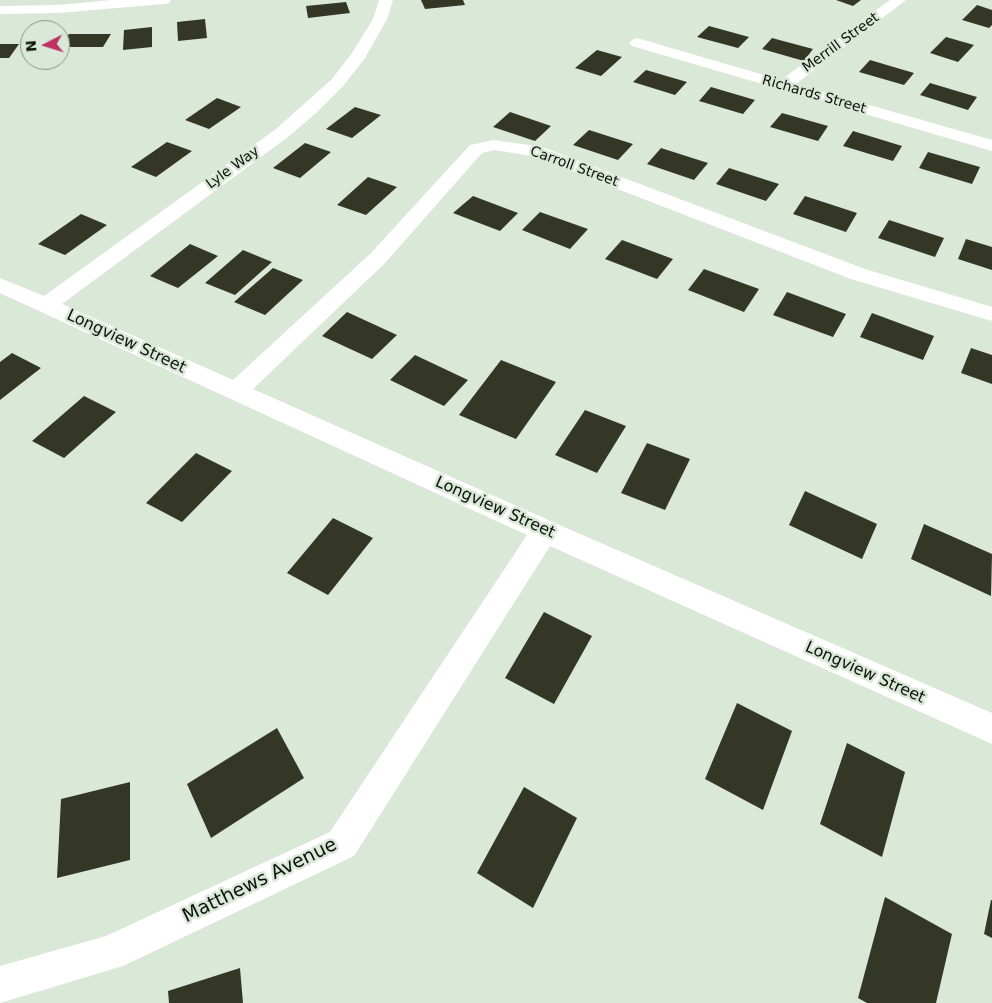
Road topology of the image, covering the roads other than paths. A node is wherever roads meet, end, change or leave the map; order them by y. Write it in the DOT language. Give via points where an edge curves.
graph roads {
  1 [pos="164,0"];
  2 [pos="386,0"];
  3 [pos="899,0"];
  4 [pos="0,10"];
  5 [pos="637,43"];
  6 [pos="783,86"];
  7 [pos="992,146"];
  8 [pos="0,285"];
  9 [pos="46,305"];
  10 [pos="992,314"];
  11 [pos="236,392"];
  12 [pos="545,531"];
  13 [pos="992,729"];
  14 [pos="0,985"];
  1 -- 4 [label="street" via="58,9"];
  2 -- 9 [label="street, Lyle Way" via="380,18 359,55 338,82 310,109 282,133"];
  3 -- 6 [label="street, Merrill Street"];
  5 -- 6 [label="street, Richards Street"];
  6 -- 7 [label="street, Richards Street"];
  8 -- 9 [label="street, Longview Street"];
  9 -- 11 [label="street, Longview Street"];
  10 -- 11 [label="street, Carroll Street" via="858,274 536,151 494,145 476,149 378,258"];
  11 -- 12 [label="street, Longview Street"];
  12 -- 13 [label="street, Longview Street"];
  12 -- 14 [label="street, Matthews Avenue" via="342,844 110,954"];
}
